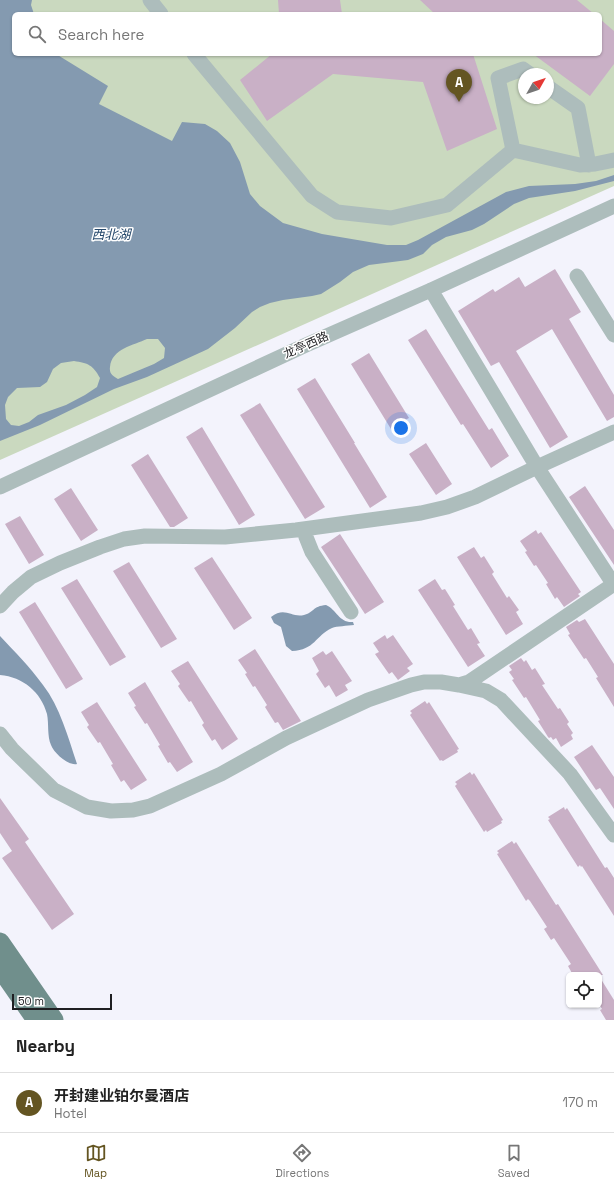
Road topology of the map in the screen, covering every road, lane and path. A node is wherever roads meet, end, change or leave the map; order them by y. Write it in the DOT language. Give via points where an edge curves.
graph roads {
  1 [pos="150,0"];
  2 [pos="159,12"];
  3 [pos="196,56"];
  4 [pos="518,71"];
  5 [pos="554,91"];
  6 [pos="513,150"];
  7 [pos="614,160"];
  8 [pos="588,164"];
  9 [pos="614,206"];
  10 [pos="578,276"];
  11 [pos="431,290"];
  12 [pos="614,335"];
  13 [pos="614,432"];
  14 [pos="536,467"];
  15 [pos="0,487"];
  16 [pos="306,529"];
  17 [pos="614,585"];
  18 [pos="0,606"];
  19 [pos="351,612"];
  20 [pos="459,685"];
  21 [pos="0,734"];
  22 [pos="614,835"];
  23 [pos="0,942"];
  24 [pos="0,968"];
  25 [pos="36,1020"];
  26 [pos="54,1020"];
  1 -- 2 [label="street"];
  3 -- 6 [label="street" via="312,196 337,212 391,218 447,205"];
  4 -- 6 [label="street" via="498,78"];
  5 -- 8 [label="street" via="578,108"];
  6 -- 8 [label="street" via="580,165"];
  7 -- 8 [label="street"];
  9 -- 11 [label="street, 龙亭西路"];
  10 -- 12 [label="street"];
  11 -- 14 [label="street"];
  11 -- 15 [label="street, 龙亭西路"];
  13 -- 14 [label="street"];
  14 -- 16 [label="street" via="475,497 447,507"];
  14 -- 17 [label="street"];
  16 -- 18 [label="street" via="225,537 145,536 124,539 32,577"];
  16 -- 19 [label="street" via="306,537 312,552"];
  17 -- 20 [label="street" via="469,682"];
  20 -- 21 [label="street" via="441,682 411,684 368,700 286,738 221,774 150,806 133,810 111,811 88,807 54,790"];
  20 -- 22 [label="street" via="486,691 501,700 570,774"];
  23 -- 26 [label="main road"];
  24 -- 25 [label="main road"];
}
